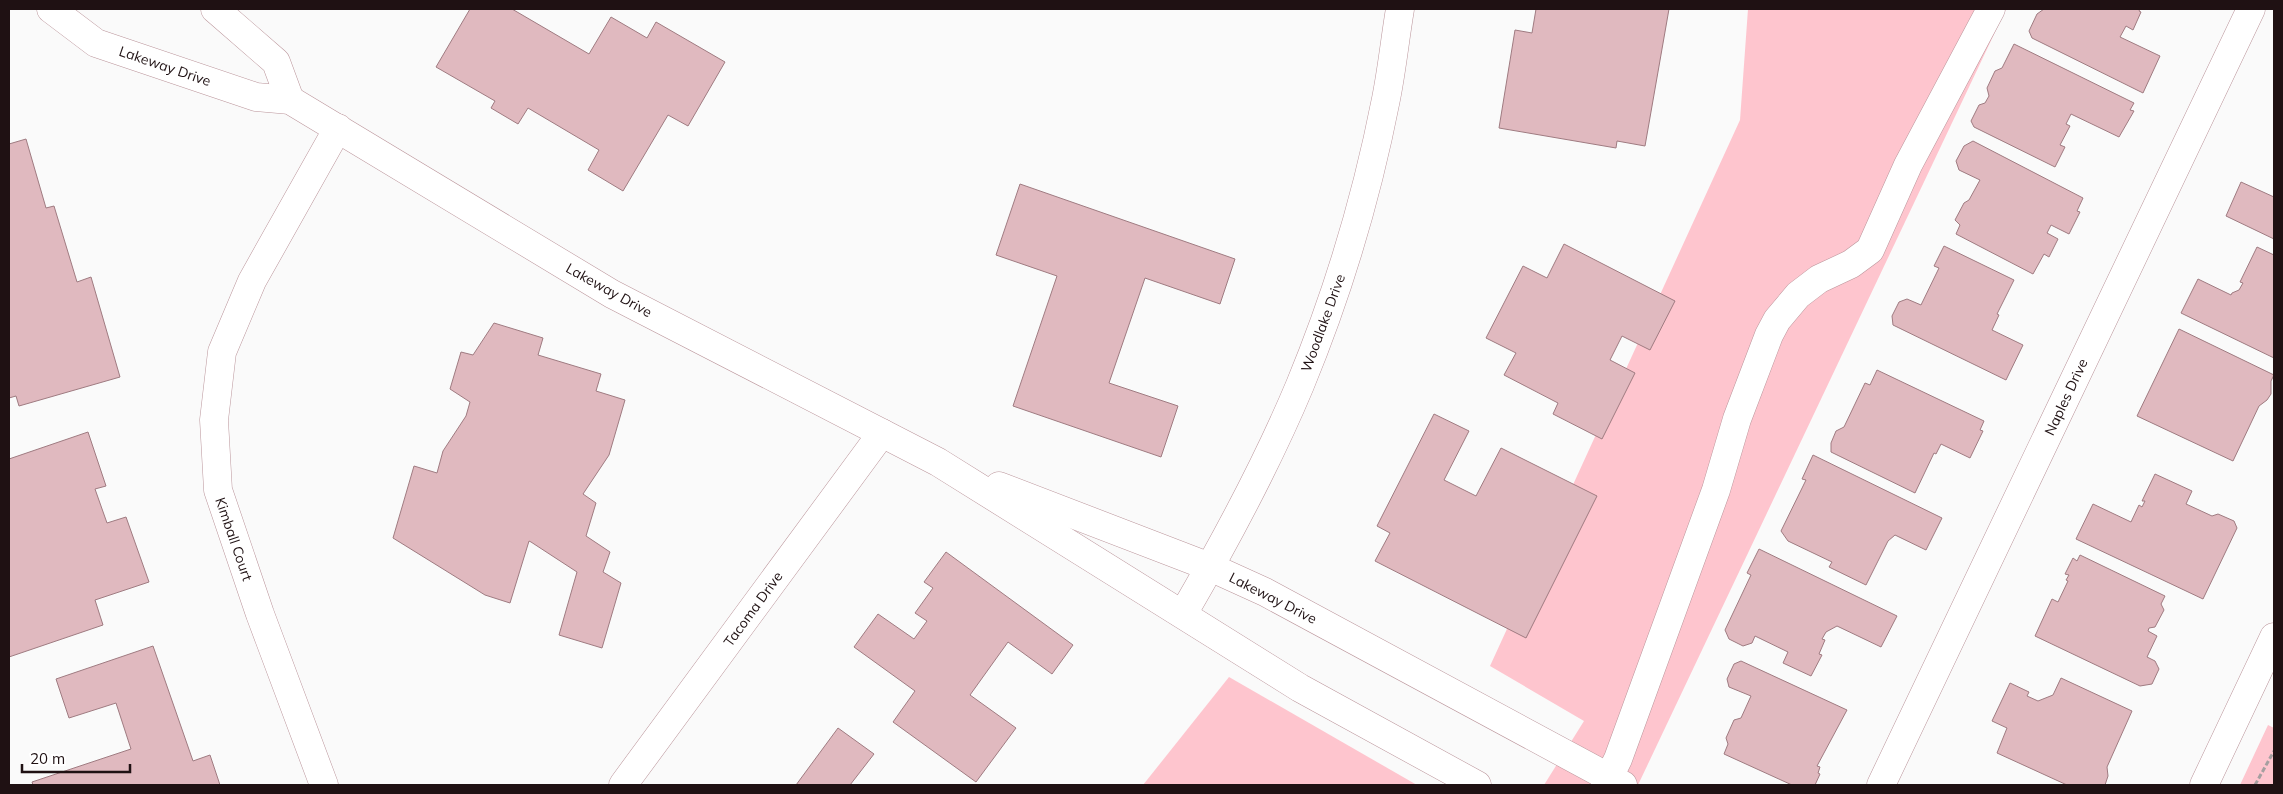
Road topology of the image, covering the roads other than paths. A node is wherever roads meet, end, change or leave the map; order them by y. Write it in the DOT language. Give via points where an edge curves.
graph roads {
  1 [pos="50,9"];
  2 [pos="215,9"];
  3 [pos="1400,9"];
  4 [pos="1991,9"];
  5 [pos="2251,9"];
  6 [pos="290,100"];
  7 [pos="338,128"];
  8 [pos="882,433"];
  9 [pos="938,462"];
  10 [pos="1210,567"];
  11 [pos="1183,614"];
  12 [pos="2274,637"];
  13 [pos="1602,780"];
  14 [pos="324,785"];
  15 [pos="623,785"];
  16 [pos="1478,785"];
  17 [pos="1881,785"];
  18 [pos="2204,785"];
  1 -- 6 [label="street, Lakeway Drive" via="96,43 256,97"];
  2 -- 6 [label="street" via="276,62"];
  3 -- 10 [label="street, Woodlake Drive" via="1387,98 1367,184 1340,275 1300,385 1244,505"];
  4 -- 13 [label="street" via="1908,165 1870,250 1798,295 1769,335 1716,490"];
  5 -- 17 [label="street, Naples Drive"];
  6 -- 7 [label="street, Lakeway Drive"];
  7 -- 8 [label="street, Lakeway Drive" via="612,294"];
  7 -- 14 [label="street, Kimball Court" via="248,290 222,352 214,420 218,490"];
  8 -- 9 [label="street, Lakeway Drive"];
  8 -- 15 [label="street, Tacoma Drive"];
  9 -- 10 [label="street, Lakeway Drive"];
  9 -- 11 [label="street, Lakeway Drive"];
  10 -- 11 [label="street, Woodlake Drive"];
  10 -- 13 [label="street, Lakeway Drive" via="1264,592"];
  11 -- 16 [label="street, Lakeway Drive" via="1300,688"];
  12 -- 18 [label="street"];
}
